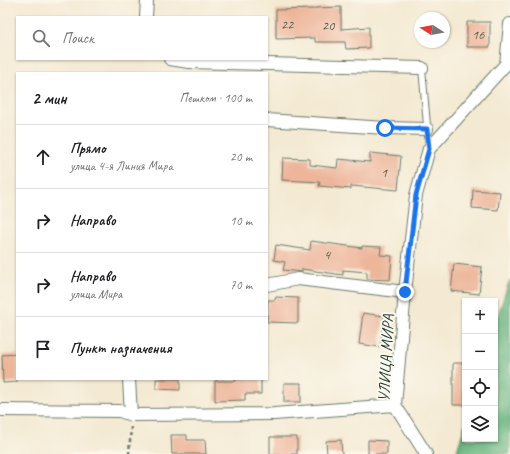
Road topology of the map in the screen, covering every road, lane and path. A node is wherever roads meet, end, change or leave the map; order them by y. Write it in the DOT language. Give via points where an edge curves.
graph roads {
  1 [pos="147,0"];
  2 [pos="146,16"];
  3 [pos="510,24"];
  4 [pos="172,60"];
  5 [pos="508,64"];
  6 [pos="189,67"];
  7 [pos="422,68"];
  8 [pos="268,120"];
  9 [pos="427,129"];
  10 [pos="429,149"];
  11 [pos="268,285"];
  12 [pos="405,292"];
  13 [pos="129,380"];
  14 [pos="395,405"];
  15 [pos="0,410"];
  16 [pos="131,415"];
  17 [pos="129,454"];
  18 [pos="426,454"];
  1 -- 2 [label="street"];
  3 -- 5 [label="street, УЛИЦА МИРА"];
  4 -- 6 [label="street"];
  5 -- 10 [label="street, УЛИЦА МИРА"];
  6 -- 7 [label="street"];
  7 -- 9 [label="lane"];
  8 -- 9 [label="street"];
  9 -- 10 [label="lane"];
  10 -- 12 [label="street, УЛИЦА МИРА" via="416,195"];
  11 -- 12 [label="street" via="298,279"];
  12 -- 14 [label="street, УЛИЦА МИРА"];
  13 -- 16 [label="street"];
  14 -- 16 [label="street" via="274,414"];
  14 -- 18 [label="street, УЛИЦА МИРА"];
  15 -- 16 [label="street" via="120,411"];
  16 -- 17 [label="path"];
}
